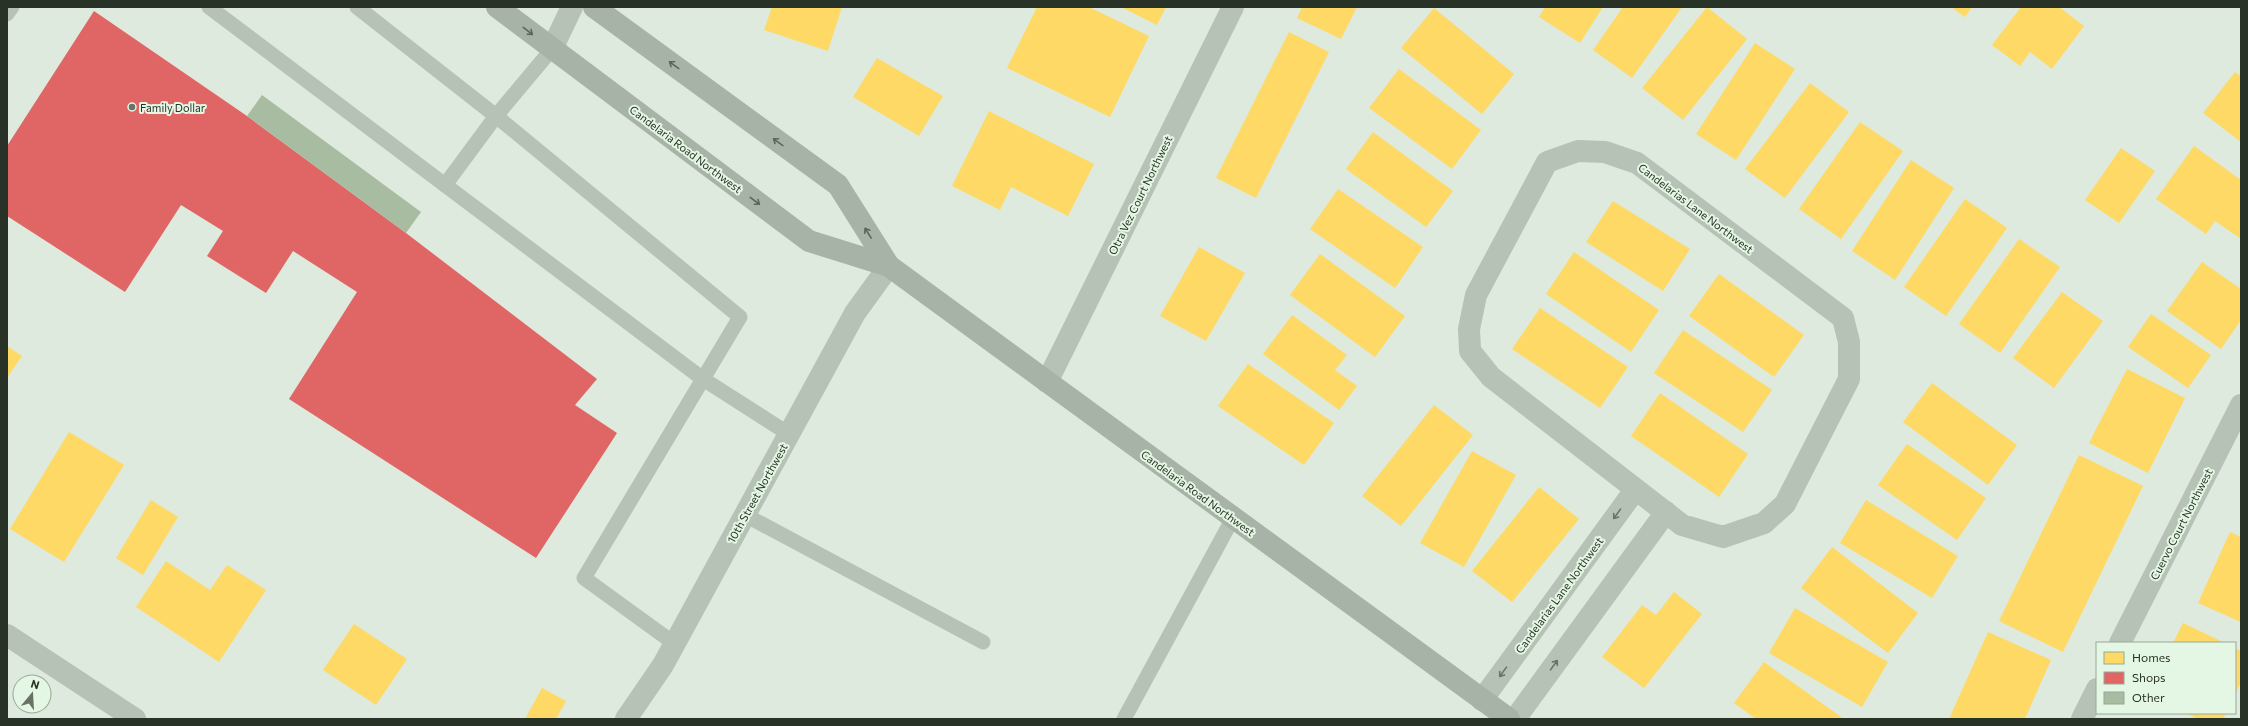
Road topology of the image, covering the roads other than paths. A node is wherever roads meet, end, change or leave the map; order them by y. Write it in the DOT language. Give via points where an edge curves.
graph roads {
  1 [pos="12,7"];
  2 [pos="209,7"];
  3 [pos="357,7"];
  4 [pos="497,7"];
  5 [pos="572,7"];
  6 [pos="594,7"];
  7 [pos="1233,7"];
  8 [pos="7,14"];
  9 [pos="552,49"];
  10 [pos="496,116"];
  11 [pos="445,185"];
  12 [pos="889,266"];
  13 [pos="702,379"];
  14 [pos="1047,382"];
  15 [pos="2241,405"];
  16 [pos="789,434"];
  17 [pos="1635,490"];
  18 [pos="1666,512"];
  19 [pos="745,515"];
  20 [pos="1233,518"];
  21 [pos="7,635"];
  22 [pos="983,642"];
  23 [pos="2121,642"];
  24 [pos="675,644"];
  25 [pos="2096,691"];
  26 [pos="1482,700"];
  27 [pos="135,719"];
  28 [pos="626,719"];
  29 [pos="1124,719"];
  30 [pos="1509,719"];
  31 [pos="1515,719"];
  32 [pos="2082,719"];
  1 -- 8 [label="lane"];
  2 -- 11 [label="lane"];
  3 -- 10 [label="lane"];
  4 -- 9 [label="main road, Candelaria Road Northwest, one-way"];
  5 -- 9 [label="street"];
  12 -- 6 [label="main road, Candelaria Road Northwest, one-way" via="838,185"];
  7 -- 14 [label="street, Otra Vez Court Northwest"];
  9 -- 10 [label="lane"];
  9 -- 12 [label="main road, Candelaria Road Northwest, one-way" via="809,241"];
  10 -- 11 [label="lane"];
  10 -- 13 [label="lane" via="740,317"];
  11 -- 13 [label="lane"];
  12 -- 14 [label="main road, Candelaria Road Northwest"];
  12 -- 16 [label="street, 10th Street Northwest" via="855,313"];
  13 -- 16 [label="lane"];
  13 -- 24 [label="lane" via="584,578"];
  14 -- 20 [label="main road, Candelaria Road Northwest"];
  15 -- 23 [label="street, Cuervo Court Northwest"];
  16 -- 19 [label="street, 10th Street Northwest"];
  17 -- 18 [label="street, Candelarias Lane Northwest"];
  17 -- 18 [label="street, Candelarias Lane Northwest" via="1491,378 1470,351 1469,329 1476,295 1547,162 1578,151 1605,152 1637,163 1843,318 1849,342 1849,378 1785,504 1764,522 1723,536 1682,525"];
  17 -- 26 [label="street, Candelarias Lane Northwest, one-way"];
  31 -- 18 [label="street, one-way"];
  19 -- 22 [label="lane"];
  19 -- 24 [label="street, 10th Street Northwest"];
  20 -- 26 [label="main road, Candelaria Road Northwest"];
  20 -- 29 [label="lane"];
  21 -- 27 [label="street"];
  24 -- 28 [label="street, 10th Street Northwest"];
  25 -- 32 [label="street"];
  26 -- 30 [label="main road, Candelaria Road Northwest"];
}
